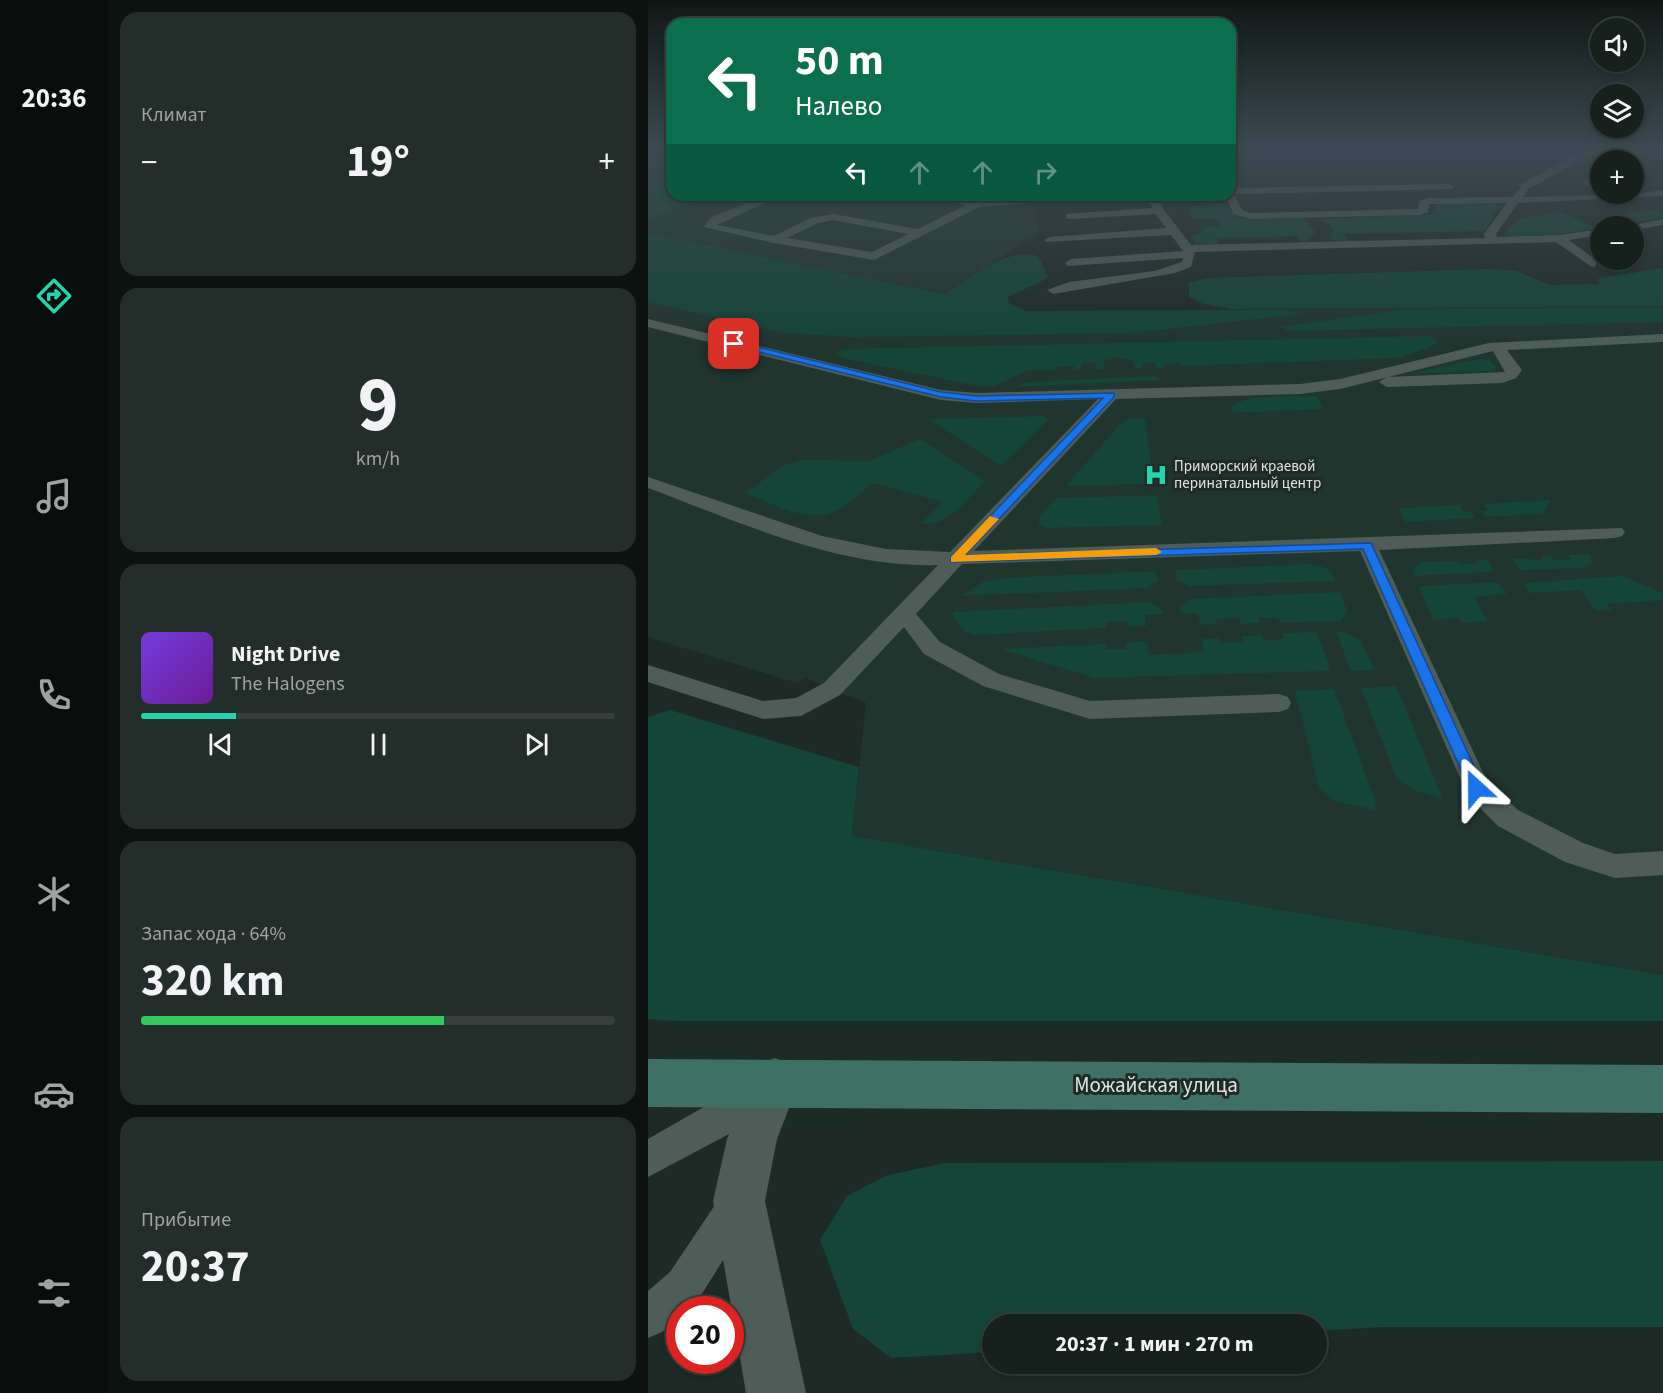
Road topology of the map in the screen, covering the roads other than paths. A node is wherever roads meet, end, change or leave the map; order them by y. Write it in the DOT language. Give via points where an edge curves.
graph roads {
  1 [pos="731,214"];
  2 [pos="958,214"];
  3 [pos="1105,214"];
  4 [pos="1161,214"];
  5 [pos="1504,214"];
  6 [pos="1070,216"];
  7 [pos="1663,222"];
  8 [pos="1644,225"];
  9 [pos="1174,231"];
  10 [pos="921,233"];
  11 [pos="1590,233"];
  12 [pos="1559,238"];
  13 [pos="774,240"];
  14 [pos="1050,240"];
  15 [pos="1492,241"];
  16 [pos="1189,251"];
  17 [pos="1590,261"];
  18 [pos="1071,263"];
  19 [pos="1053,290"];
  20 [pos="648,322"];
  21 [pos="1663,338"];
  22 [pos="1497,347"];
  23 [pos="1340,384"];
  24 [pos="1111,395"];
  25 [pos="648,482"];
  26 [pos="1615,532"];
  27 [pos="1367,545"];
  28 [pos="955,559"];
  29 [pos="904,612"];
  30 [pos="648,673"];
  31 [pos="1279,703"];
  32 [pos="1663,863"];
  33 [pos="648,1083"];
  34 [pos="775,1083"];
  35 [pos="1663,1089"];
  36 [pos="648,1159"];
  37 [pos="739,1201"];
  38 [pos="648,1318"];
  39 [pos="776,1393"];
  1 -- 13 [label="lane" via="710,223 710,227"];
  2 -- 10 [label="lane"];
  3 -- 6 [label="lane"];
  4 -- 9 [label="lane"];
  5 -- 15 [label="lane" via="1490,234"];
  7 -- 8 [label="lane"];
  9 -- 14 [label="lane"];
  9 -- 16 [label="lane"];
  10 -- 13 [label="lane" via="833,217 815,220"];
  10 -- 13 [label="lane" via="883,253 861,256"];
  11 -- 12 [label="lane"];
  12 -- 15 [label="lane"];
  12 -- 17 [label="lane"];
  15 -- 16 [label="lane"];
  16 -- 18 [label="lane"];
  16 -- 19 [label="lane" via="1187,264 1168,273"];
  20 -- 24 [label="lane" via="941,394 977,398"];
  21 -- 22 [label="lane"];
  22 -- 23 [label="lane"];
  22 -- 23 [label="lane" via="1514,370 1502,378"];
  23 -- 24 [label="lane" via="1300,389"];
  24 -- 28 [label="lane"];
  25 -- 28 [label="lane" via="824,545 890,557"];
  26 -- 27 [label="lane"];
  27 -- 28 [label="lane"];
  27 -- 32 [label="lane" via="1476,788 1508,818 1575,852 1615,866"];
  28 -- 29 [label="lane"];
  29 -- 30 [label="lane" via="832,689 801,707 763,710"];
  29 -- 31 [label="lane" via="932,648 992,680 1090,710"];
  33 -- 34 [label="main road, Можайская улица"];
  34 -- 35 [label="main road, Можайская улица"];
  34 -- 36 [label="lane"];
  34 -- 37 [label="street" via="752,1139"];
  37 -- 38 [label="lane" via="684,1286"];
  37 -- 39 [label="street"];
}
